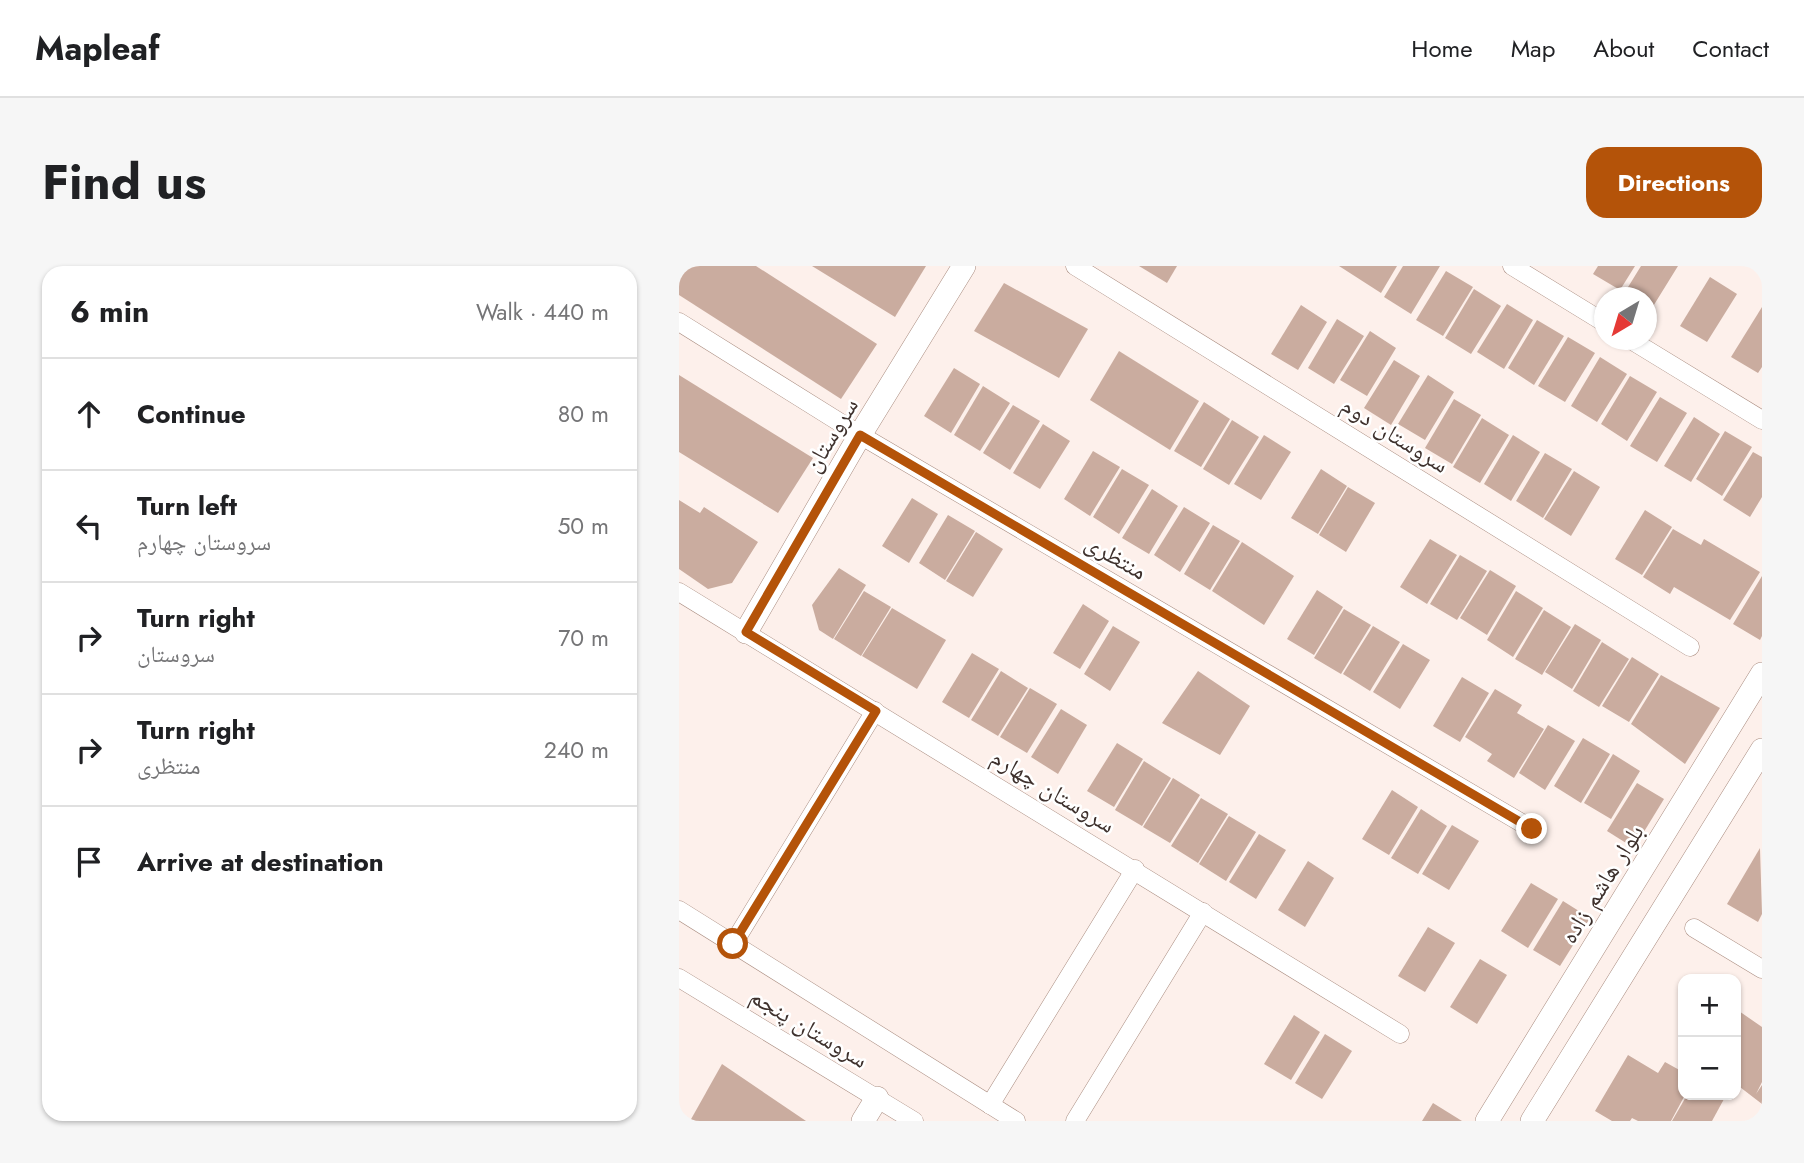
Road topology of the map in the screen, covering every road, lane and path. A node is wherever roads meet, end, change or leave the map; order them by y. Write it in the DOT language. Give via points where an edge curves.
graph roads {
  1 [pos="964,266"];
  2 [pos="1075,266"];
  3 [pos="1512,266"];
  4 [pos="1594,316"];
  5 [pos="679,322"];
  6 [pos="1647,350"];
  7 [pos="1762,420"];
  8 [pos="860,435"];
  9 [pos="679,592"];
  10 [pos="746,632"];
  11 [pos="1690,647"];
  12 [pos="1762,674"];
  13 [pos="876,711"];
  14 [pos="1762,750"];
  15 [pos="1532,829"];
  16 [pos="1135,869"];
  17 [pos="679,910"];
  18 [pos="1203,912"];
  19 [pos="1694,928"];
  20 [pos="733,944"];
  21 [pos="1762,970"];
  22 [pos="679,978"];
  23 [pos="1400,1034"];
  24 [pos="877,1098"];
  25 [pos="990,1105"];
  26 [pos="863,1121"];
  27 [pos="914,1121"];
  28 [pos="1016,1121"];
  29 [pos="1075,1121"];
  30 [pos="1487,1121"];
  31 [pos="1532,1121"];
  1 -- 8 [label="street, سروستان"];
  2 -- 11 [label="street, سروستان دوم"];
  3 -- 4 [label="street"];
  5 -- 8 [label="street, منتظری"];
  6 -- 7 [label="street"];
  8 -- 10 [label="street, سروستان"];
  8 -- 15 [label="street, منتظری"];
  9 -- 10 [label="street, سروستان چهارم"];
  10 -- 13 [label="street, سروستان چهارم"];
  12 -- 30 [label="street, بلوار هاشم زاده"];
  13 -- 16 [label="street, سروستان چهارم"];
  13 -- 20 [label="street"];
  14 -- 31 [label="street"];
  16 -- 18 [label="street, سروستان چهارم"];
  16 -- 25 [label="street"];
  17 -- 20 [label="street"];
  18 -- 23 [label="street, سروستان چهارم"];
  18 -- 29 [label="street"];
  19 -- 21 [label="street"];
  20 -- 25 [label="street"];
  22 -- 24 [label="street, سروستان پنجم"];
  24 -- 26 [label="street"];
  24 -- 27 [label="street, سروستان پنجم"];
  25 -- 28 [label="street"];
}
